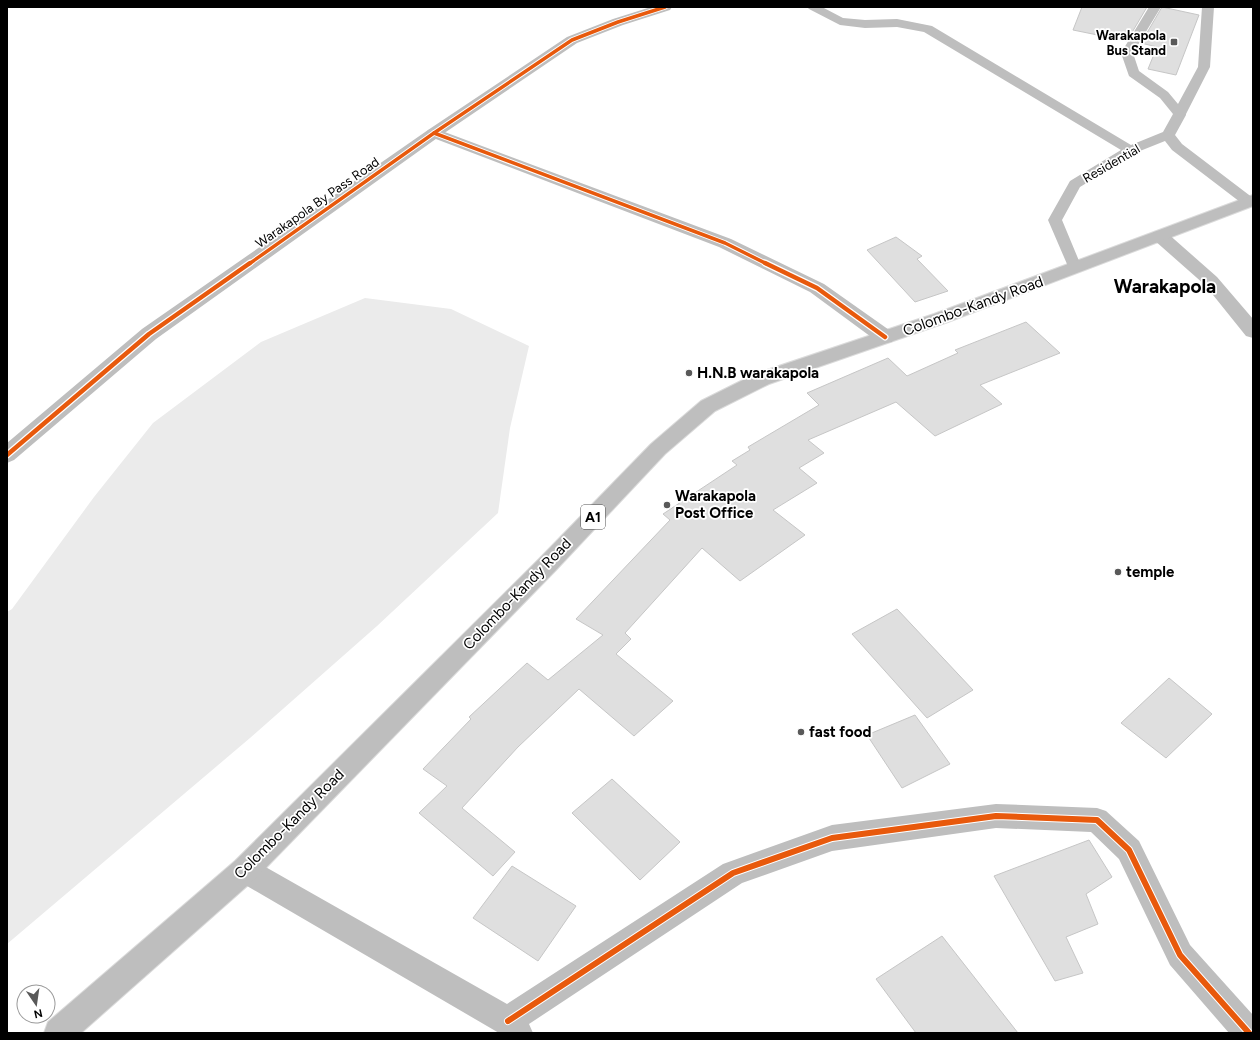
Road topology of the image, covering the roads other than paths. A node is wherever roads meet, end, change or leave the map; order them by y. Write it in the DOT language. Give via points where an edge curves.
graph roads {
  1 [pos="665,7"];
  2 [pos="813,7"];
  3 [pos="1155,7"];
  4 [pos="1208,7"];
  5 [pos="1180,115"];
  6 [pos="434,133"];
  7 [pos="1168,135"];
  8 [pos="1130,150"];
  9 [pos="1251,201"];
  10 [pos="1160,236"];
  11 [pos="1076,268"];
  12 [pos="1253,332"];
  13 [pos="885,337"];
  14 [pos="7,456"];
  15 [pos="245,870"];
  16 [pos="513,1027"];
  17 [pos="59,1033"];
  18 [pos="1249,1033"];
  1 -- 6 [label="main road, Warakapola By Pass Road" via="572,40"];
  2 -- 8 [label="lane" via="840,21 865,24 896,23 928,29"];
  3 -- 5 [label="lane" via="1127,53 1133,73 1164,95"];
  4 -- 5 [label="lane" via="1204,67"];
  5 -- 7 [label="lane"];
  6 -- 13 [label="main road" via="725,243 817,288"];
  6 -- 14 [label="main road, Warakapola By Pass Road" via="149,334"];
  7 -- 8 [label="lane, Residential"];
  7 -- 9 [label="lane" via="1177,147"];
  8 -- 11 [label="lane, Residential" via="1075,184 1056,220"];
  9 -- 10 [label="main road, Colombo-Kandy Road / A1"];
  10 -- 11 [label="main road, Colombo-Kandy Road / A1"];
  10 -- 12 [label="main road" via="1211,281"];
  11 -- 13 [label="main road, Colombo-Kandy Road / A1"];
  13 -- 15 [label="main road, Colombo-Kandy Road / A1" via="762,379 708,406 658,449 548,564"];
  15 -- 16 [label="main road"];
  15 -- 17 [label="main road, Colombo-Kandy Road / A1"];
  16 -- 18 [label="main road" via="733,873 832,838 996,816 1097,820 1129,850 1180,955"];
}
